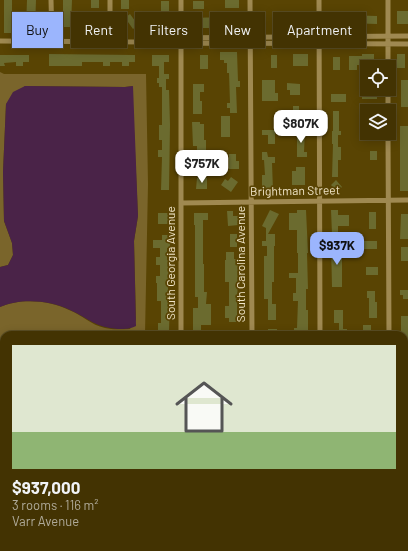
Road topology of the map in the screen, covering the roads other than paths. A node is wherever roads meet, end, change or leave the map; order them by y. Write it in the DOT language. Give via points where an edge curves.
graph roads {
  1 [pos="52,0"];
  2 [pos="110,0"];
  3 [pos="181,0"];
  4 [pos="250,0"];
  5 [pos="319,0"];
  6 [pos="388,0"];
  7 [pos="52,12"];
  8 [pos="110,12"];
  9 [pos="181,12"];
  10 [pos="250,12"];
  11 [pos="319,12"];
  12 [pos="366,36"];
  13 [pos="388,36"];
  14 [pos="408,36"];
  15 [pos="0,40"];
  16 [pos="12,40"];
  17 [pos="366,44"];
  18 [pos="388,44"];
  19 [pos="408,44"];
  20 [pos="181,48"];
  21 [pos="251,48"];
  22 [pos="320,48"];
  23 [pos="388,60"];
  24 [pos="388,140"];
  25 [pos="388,200"];
  26 [pos="408,200"];
  27 [pos="320,201"];
  28 [pos="251,202"];
  29 [pos="182,203"];
  30 [pos="182,331"];
  31 [pos="252,331"];
  32 [pos="320,331"];
  33 [pos="389,331"];
  1 -- 7 [label="street"];
  2 -- 8 [label="street"];
  3 -- 9 [label="street, South Georgia Avenue"];
  4 -- 10 [label="street, South Carolina Avenue"];
  5 -- 11 [label="street"];
  6 -- 13 [label="street"];
  12 -- 13 [label="street"];
  13 -- 14 [label="street"];
  13 -- 18 [label="street"];
  15 -- 16 [label="street"];
  17 -- 18 [label="street"];
  18 -- 19 [label="street"];
  18 -- 23 [label="street"];
  20 -- 29 [label="street, South Georgia Avenue"];
  21 -- 28 [label="street, South Carolina Avenue"];
  22 -- 27 [label="street"];
  24 -- 25 [label="street"];
  25 -- 26 [label="street, Brightman Street"];
  25 -- 27 [label="street, Brightman Street"];
  25 -- 33 [label="street"];
  27 -- 28 [label="street, Brightman Street"];
  27 -- 32 [label="street"];
  28 -- 29 [label="street, Brightman Street"];
  28 -- 31 [label="street, South Carolina Avenue"];
  29 -- 30 [label="street, South Georgia Avenue"];
}
